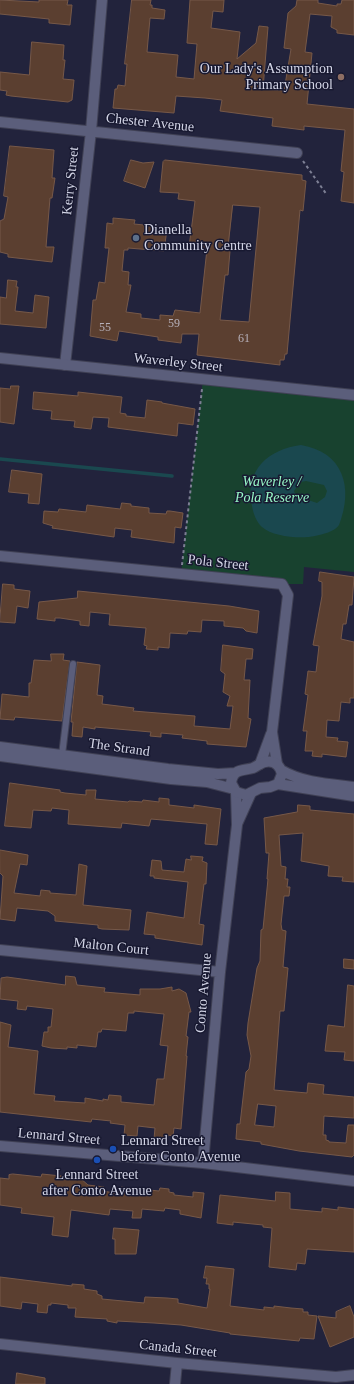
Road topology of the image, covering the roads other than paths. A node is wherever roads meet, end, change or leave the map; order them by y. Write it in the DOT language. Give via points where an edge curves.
graph roads {
  1 [pos="102,0"];
  2 [pos="0,122"];
  3 [pos="91,131"];
  4 [pos="298,153"];
  5 [pos="0,358"];
  6 [pos="65,365"];
  7 [pos="354,395"];
  8 [pos="0,556"];
  9 [pos="73,664"];
  10 [pos="272,732"];
  11 [pos="0,747"];
  12 [pos="62,755"];
  13 [pos="0,756"];
  14 [pos="260,764"];
  15 [pos="279,767"];
  16 [pos="235,773"];
  17 [pos="278,784"];
  18 [pos="354,787"];
  19 [pos="235,791"];
  20 [pos="251,793"];
  21 [pos="354,796"];
  22 [pos="236,825"];
  23 [pos="0,950"];
  24 [pos="220,972"];
  25 [pos="0,1146"];
  26 [pos="203,1163"];
  27 [pos="354,1180"];
  28 [pos="0,1344"];
  29 [pos="177,1363"];
  30 [pos="354,1375"];
  31 [pos="175,1384"];
  1 -- 3 [label="street, Kerry Street"];
  2 -- 3 [label="street, Chester Avenue"];
  3 -- 4 [label="street, Chester Avenue"];
  3 -- 6 [label="street, Kerry Street"];
  5 -- 6 [label="street, Waverley Street"];
  6 -- 7 [label="street, Waverley Street"];
  8 -- 10 [label="street, Pola Street" via="282,584 286,588 287,600"];
  9 -- 12 [label="lane"];
  10 -- 14 [label="street, Pola Street"];
  10 -- 15 [label="street, Pola Street"];
  11 -- 12 [label="street, The Strand"];
  12 -- 16 [label="street, The Strand" via="168,769 218,774"];
  13 -- 19 [label="street, The Strand" via="207,782"];
  14 -- 15 [label="street, The Strand" via="267,761"];
  14 -- 16 [label="street, The Strand"];
  15 -- 17 [label="street" via="281,776"];
  15 -- 18 [label="street" via="302,780"];
  16 -- 19 [label="street, Conto Avenue" via="232,780"];
  17 -- 20 [label="street"];
  17 -- 21 [label="street"];
  19 -- 20 [label="street, The Strand" via="243,795"];
  19 -- 22 [label="street, Conto Avenue"];
  20 -- 22 [label="street, Conto Avenue"];
  22 -- 24 [label="street, Conto Avenue"];
  23 -- 24 [label="street, Malton Court"];
  24 -- 26 [label="street, Conto Avenue"];
  25 -- 26 [label="street, Lennard Street"];
  26 -- 27 [label="street, Lennard Street"];
  28 -- 29 [label="street, Canada Street"];
  29 -- 30 [label="street, Canada Street" via="336,1378"];
  29 -- 31 [label="street"];
}
